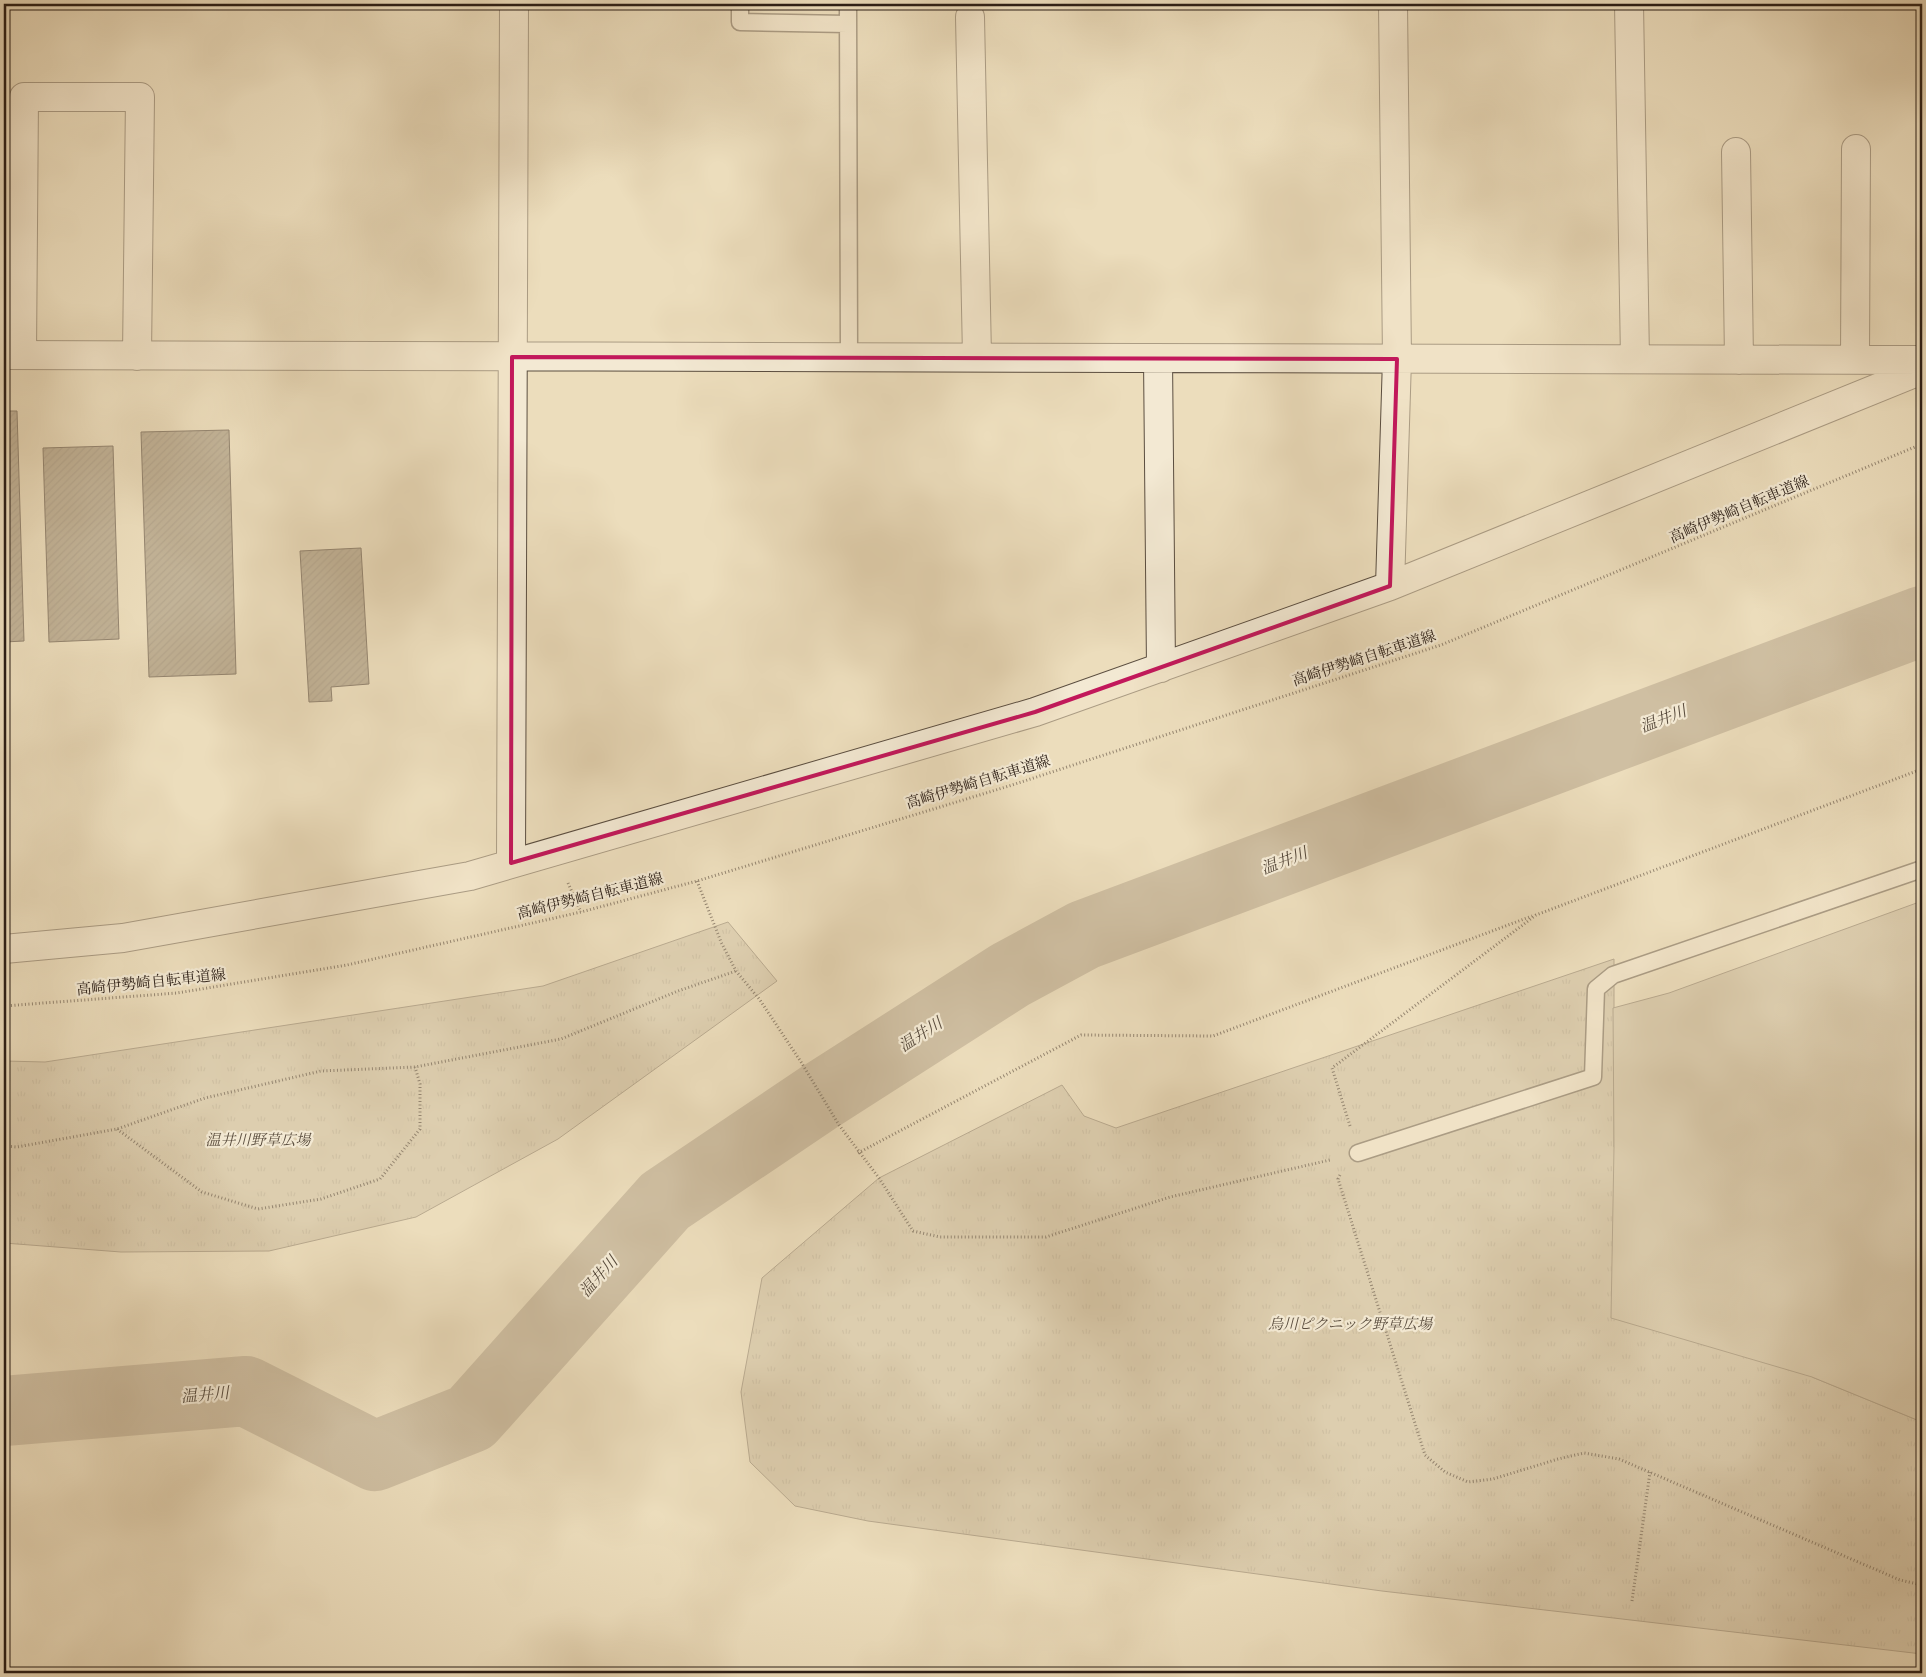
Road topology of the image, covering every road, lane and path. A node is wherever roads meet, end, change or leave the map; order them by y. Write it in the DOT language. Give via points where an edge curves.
graph roads {
  1 [pos="514,4"];
  2 [pos="740,4"];
  3 [pos="848,4"];
  4 [pos="1394,4"];
  5 [pos="1629,4"];
  6 [pos="970,17"];
  7 [pos="847,24"];
  8 [pos="1856,149"];
  9 [pos="1736,152"];
  10 [pos="13,355"];
  11 [pos="137,356"];
  12 [pos="849,356"];
  13 [pos="977,356"];
  14 [pos="512,357"];
  15 [pos="1158,358"];
  16 [pos="1397,359"];
  17 [pos="1635,359"];
  18 [pos="1739,360"];
  19 [pos="1855,360"];
  20 [pos="1922,360"];
  21 [pos="1922,370"];
  22 [pos="1922,444"];
  23 [pos="1390,586"];
  24 [pos="1161,668"];
  25 [pos="1922,769"];
  26 [pos="512,863"];
  27 [pos="1922,869"];
  28 [pos="697,881"];
  29 [pos="1536,915"];
  30 [pos="4,949"];
  31 [pos="736,971"];
  32 [pos="4,1006"];
  33 [pos="416,1067"];
  34 [pos="117,1129"];
  35 [pos="4,1146"];
  36 [pos="858,1153"];
  37 [pos="1358,1153"];
  38 [pos="1650,1472"];
  39 [pos="1922,1585"];
  40 [pos="1632,1601"];
  1 -- 14 [label="street"];
  2 -- 7 [label="lane" via="740,22"];
  3 -- 7 [label="lane"];
  4 -- 16 [label="street"];
  5 -- 17 [label="street"];
  6 -- 13 [label="street"];
  7 -- 12 [label="lane"];
  8 -- 19 [label="street"];
  9 -- 18 [label="street"];
  10 -- 11 [label="street"];
  10 -- 11 [label="street" via="24,96 140,97"];
  11 -- 14 [label="street"];
  12 -- 13 [label="street"];
  12 -- 14 [label="street"];
  13 -- 15 [label="street"];
  14 -- 26 [label="street"];
  15 -- 16 [label="street"];
  15 -- 24 [label="street"];
  16 -- 17 [label="street"];
  16 -- 23 [label="street"];
  17 -- 18 [label="street"];
  18 -- 19 [label="street"];
  19 -- 20 [label="street"];
  21 -- 23 [label="street"];
  22 -- 28 [label="path, 高崎伊勢崎自転車道線" via="1441,645 1008,786"];
  23 -- 24 [label="street"];
  24 -- 26 [label="street" via="1035,712"];
  25 -- 29 [label="path"];
  26 -- 30 [label="street" via="470,876 123,938"];
  27 -- 37 [label="lane" via="1613,975 1596,989 1593,1077"];
  28 -- 31 [label="path"];
  28 -- 32 [label="path, 高崎伊勢崎自転車道線" via="581,912 347,965 177,993"];
  29 -- 36 [label="path" via="1213,1036 1081,1034"];
  29 -- 37 [label="path" via="1332,1068"];
  31 -- 33 [label="path" via="561,1039"];
  31 -- 36 [label="path" via="760,1000"];
  33 -- 34 [label="path" via="321,1071 205,1098"];
  33 -- 34 [label="path" via="420,1084 420,1129 380,1179 321,1199 258,1209 202,1192"];
  34 -- 35 [label="path" via="16,1147"];
  36 -- 37 [label="path" via="879,1178 913,1231 940,1237 1046,1237 1170,1197"];
  37 -- 38 [label="path" via="1338,1179 1425,1455 1445,1472 1468,1482 1493,1479 1584,1453 1619,1459"];
  38 -- 39 [label="path" via="1900,1580"];
  38 -- 40 [label="path"];
}
